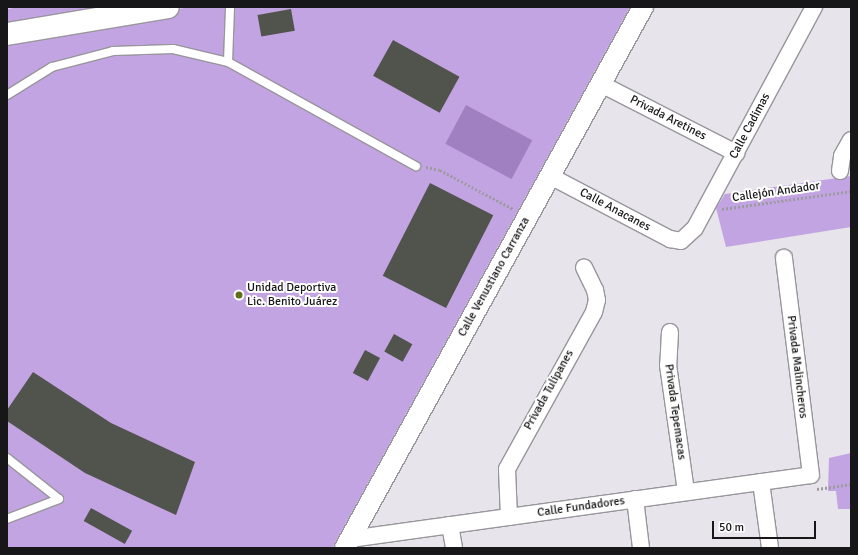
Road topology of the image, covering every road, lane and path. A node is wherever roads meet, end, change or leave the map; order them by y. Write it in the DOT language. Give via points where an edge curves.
graph roads {
  1 [pos="168,7"];
  2 [pos="230,7"];
  3 [pos="643,7"];
  4 [pos="814,7"];
  5 [pos="7,34"];
  6 [pos="228,62"];
  7 [pos="601,84"];
  8 [pos="7,95"];
  9 [pos="851,140"];
  10 [pos="736,153"];
  11 [pos="416,166"];
  12 [pos="840,170"];
  13 [pos="550,176"];
  14 [pos="851,191"];
  15 [pos="704,211"];
  16 [pos="527,217"];
  17 [pos="681,241"];
  18 [pos="784,258"];
  19 [pos="584,267"];
  20 [pos="670,332"];
  21 [pos="7,458"];
  22 [pos="811,475"];
  23 [pos="761,482"];
  24 [pos="686,492"];
  25 [pos="635,499"];
  26 [pos="509,517"];
  27 [pos="7,519"];
  28 [pos="450,525"];
  29 [pos="348,543"];
  30 [pos="454,548"];
  31 [pos="641,548"];
  32 [pos="770,548"];
  1 -- 5 [label="main road"];
  2 -- 6 [label="lane"];
  3 -- 7 [label="street, Calle Venustiano Carranza"];
  4 -- 10 [label="street, Calle Cadimas"];
  6 -- 8 [label="lane" via="173,49 113,51 52,67"];
  6 -- 11 [label="lane"];
  7 -- 10 [label="street, Privada Aretines"];
  7 -- 13 [label="street, Calle Venustiano Carranza"];
  9 -- 12 [label="street" via="842,156"];
  10 -- 15 [label="street, Calle Cadimas"];
  11 -- 16 [label="path" via="440,170"];
  13 -- 16 [label="street, Calle Venustiano Carranza"];
  13 -- 17 [label="street, Calle Anacanes" via="670,240"];
  14 -- 15 [label="path, Callejón Andador"];
  15 -- 17 [label="street, Calle Cadimas" via="694,228"];
  16 -- 29 [label="street, Calle Venustiano Carranza"];
  18 -- 22 [label="street, Privada Malincheros"];
  19 -- 26 [label="street, Privada Tulipanes" via="596,295 594,312 507,469"];
  20 -- 24 [label="street, Privada Tepemacas" via="668,365"];
  21 -- 27 [label="lane" via="59,499"];
  22 -- 23 [label="street, Calle Fundadores"];
  23 -- 24 [label="street, Calle Fundadores"];
  23 -- 32 [label="street"];
  24 -- 25 [label="street, Calle Fundadores"];
  25 -- 26 [label="street, Calle Fundadores"];
  25 -- 31 [label="street"];
  26 -- 28 [label="street, Calle Fundadores"];
  28 -- 29 [label="street, Calle Fundadores"];
  28 -- 30 [label="street"];
}
